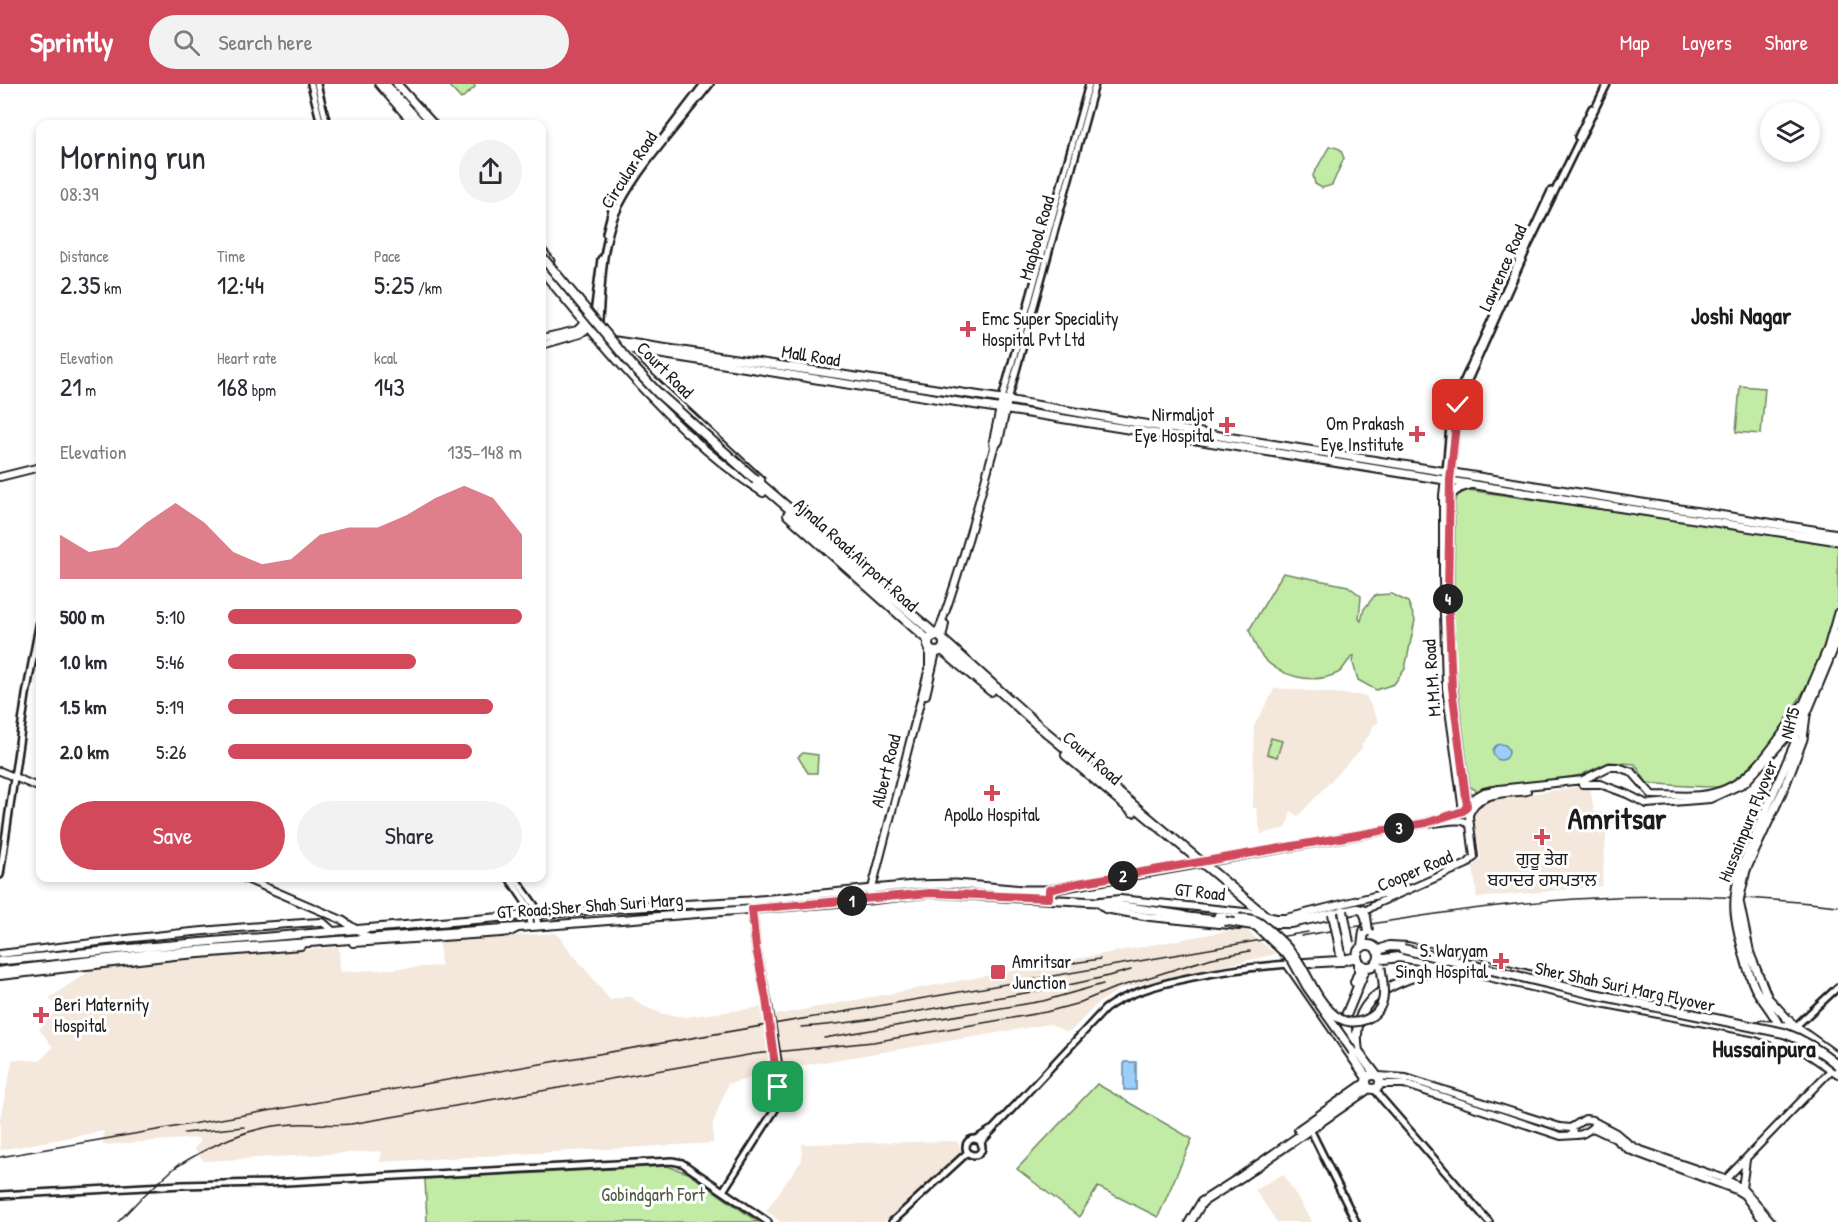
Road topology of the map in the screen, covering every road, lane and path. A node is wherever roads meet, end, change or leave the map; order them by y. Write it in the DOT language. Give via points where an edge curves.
graph roads {
  1 [pos="311,84"];
  2 [pos="317,84"];
  3 [pos="379,84"];
  4 [pos="385,84"];
  5 [pos="392,84"];
  6 [pos="397,84"];
  7 [pos="704,84"];
  8 [pos="710,84"];
  9 [pos="1089,84"];
  10 [pos="1095,84"];
  11 [pos="1606,84"];
  12 [pos="320,120"];
  13 [pos="326,120"];
  14 [pos="410,120"];
  15 [pos="416,120"];
  16 [pos="424,120"];
  17 [pos="428,120"];
  18 [pos="546,261"];
  19 [pos="546,262"];
  20 [pos="546,276"];
  21 [pos="596,317"];
  22 [pos="587,326"];
  23 [pos="546,337"];
  24 [pos="616,341"];
  25 [pos="602,343"];
  26 [pos="546,344"];
  27 [pos="623,348"];
  28 [pos="1005,399"];
  29 [pos="1002,408"];
  30 [pos="36,468"];
  31 [pos="1448,471"];
  32 [pos="0,477"];
  33 [pos="1447,480"];
  34 [pos="754,482"];
  35 [pos="1473,484"];
  36 [pos="763,492"];
  37 [pos="1450,495"];
  38 [pos="778,500"];
  39 [pos="1838,534"];
  40 [pos="1838,541"];
  41 [pos="1838,613"];
  42 [pos="1838,634"];
  43 [pos="940,637"];
  44 [pos="928,640"];
  45 [pos="36,642"];
  46 [pos="1833,649"];
  47 [pos="936,651"];
  48 [pos="1805,700"];
  49 [pos="1799,718"];
  50 [pos="1788,736"];
  51 [pos="1796,742"];
  52 [pos="0,771"];
  53 [pos="15,777"];
  54 [pos="1465,784"];
  55 [pos="36,786"];
  56 [pos="1480,794"];
  57 [pos="1774,805"];
  58 [pos="1465,808"];
  59 [pos="1469,819"];
  60 [pos="1426,823"];
  61 [pos="1470,826"];
  62 [pos="1199,863"];
  63 [pos="0,875"];
  64 [pos="253,882"];
  65 [pos="512,882"];
  66 [pos="518,882"];
  67 [pos="1078,883"];
  68 [pos="1424,884"];
  69 [pos="872,889"];
  70 [pos="1049,894"];
  71 [pos="871,900"];
  72 [pos="1080,901"];
  73 [pos="1097,902"];
  74 [pos="752,909"];
  75 [pos="1357,913"];
  76 [pos="1334,914"];
  77 [pos="534,915"];
  78 [pos="1182,915"];
  79 [pos="1264,916"];
  80 [pos="1274,922"];
  81 [pos="535,926"];
  82 [pos="519,927"];
  83 [pos="359,930"];
  84 [pos="1366,931"];
  85 [pos="334,932"];
  86 [pos="369,938"];
  87 [pos="1362,947"];
  88 [pos="1386,947"];
  89 [pos="1374,948"];
  90 [pos="1400,952"];
  91 [pos="0,954"];
  92 [pos="1747,955"];
  93 [pos="1384,959"];
  94 [pos="1355,960"];
  95 [pos="1342,961"];
  96 [pos="0,962"];
  97 [pos="1288,964"];
  98 [pos="1366,967"];
  99 [pos="1454,968"];
  100 [pos="0,971"];
  101 [pos="0,976"];
  102 [pos="1838,987"];
  103 [pos="1325,1019"];
  104 [pos="1795,1027"];
  105 [pos="1781,1030"];
  106 [pos="1807,1035"];
  107 [pos="1801,1048"];
  108 [pos="1355,1051"];
  109 [pos="1838,1058"];
  110 [pos="1837,1068"];
  111 [pos="1375,1086"];
  112 [pos="1594,1125"];
  113 [pos="1309,1126"];
  114 [pos="1571,1128"];
  115 [pos="1575,1135"];
  116 [pos="978,1141"];
  117 [pos="968,1152"];
  118 [pos="1746,1159"];
  119 [pos="1723,1181"];
  120 [pos="1743,1188"];
  121 [pos="723,1191"];
  122 [pos="0,1195"];
  123 [pos="1202,1202"];
  124 [pos="768,1222"];
  125 [pos="892,1222"];
  126 [pos="1190,1222"];
  127 [pos="1356,1222"];
  128 [pos="1489,1222"];
  129 [pos="1764,1222"];
  130 [pos="1772,1222"];
  1 -- 12 [label="street"];
  2 -- 13 [label="street"];
  3 -- 14 [label="main road"];
  4 -- 15 [label="highway"];
  5 -- 16 [label="highway"];
  6 -- 17 [label="main road"];
  7 -- 21 [label="street, Circular Road" via="614,202 599,268"];
  8 -- 21 [label="street, Circular Road" via="619,206 603,258"];
  9 -- 28 [label="street, Maqbool Road"];
  10 -- 28 [label="street, Maqbool Road"];
  11 -- 31 [label="street, Lawrence Road" via="1454,403"];
  18 -- 21 [label="main road, Court Road"];
  19 -- 34 [label="highway, bridge" via="631,372"];
  20 -- 22 [label="main road, Court Road"];
  21 -- 22 [label="main road"];
  21 -- 24 [label="main road, Court Road"];
  22 -- 23 [label="main road"];
  22 -- 25 [label="main road, Court Road"];
  22 -- 26 [label="main road" via="580,334"];
  24 -- 27 [label="main road, Court Road"];
  24 -- 28 [label="main road, Mall Road"];
  25 -- 27 [label="main road, Mall Road"];
  25 -- 36 [label="main road, Court Road" via="649,396 743,480"];
  27 -- 29 [label="main road, Mall Road"];
  27 -- 38 [label="main road, Court Road"];
  28 -- 29 [label="main road"];
  28 -- 31 [label="main road, Mall Road"];
  29 -- 33 [label="main road, Mall Road"];
  29 -- 43 [label="main road"];
  30 -- 32 [label="main road"];
  31 -- 33 [label="main road, M.M.M. Road"];
  31 -- 39 [label="main road, Mall Road"];
  33 -- 35 [label="main road, Mall Road"];
  33 -- 37 [label="main road, M.M.M. Road"];
  33 -- 58 [label="main road, M.M.M. Road" via="1443,578 1446,688"];
  34 -- 36 [label="highway, Ajnala Road;Airport Road"];
  34 -- 38 [label="highway, Court Road"];
  35 -- 37 [label="main road"];
  35 -- 40 [label="main road, Mall Road"];
  36 -- 44 [label="highway, Ajnala Road;Airport Road"];
  37 -- 54 [label="main road, M.M.M. Road" via="1450,663"];
  38 -- 43 [label="highway, Court Road"];
  41 -- 46 [label="main road, NH15"];
  42 -- 46 [label="main road"];
  43 -- 44 [label="highway"];
  43 -- 47 [label="highway"];
  43 -- 62 [label="highway, Court Road"];
  44 -- 47 [label="highway"];
  45 -- 53 [label="street"];
  46 -- 48 [label="main road, NH15"];
  46 -- 57 [label="main road, NH15" via="1806,714 1803,739"];
  47 -- 62 [label="highway, Court Road"];
  47 -- 69 [label="main road, Albert Road"];
  48 -- 49 [label="main road, NH15"];
  48 -- 56 [label="main road" via="1781,736 1744,778 1718,792 1652,795 1632,772 1614,766 1583,780"];
  49 -- 50 [label="main road"];
  49 -- 51 [label="main road, NH15"];
  50 -- 51 [label="main road"];
  50 -- 59 [label="main road" via="1745,783 1710,798 1647,804 1600,784 1588,783 1486,796 1476,803"];
  51 -- 57 [label="main road, Hussainpura Flyover"];
  52 -- 53 [label="main road"];
  53 -- 55 [label="main road"];
  53 -- 63 [label="street"];
  54 -- 56 [label="main road" via="1471,793"];
  54 -- 58 [label="main road, M.M.M. Road"];
  56 -- 58 [label="main road"];
  57 -- 92 [label="main road, Hussainpura Flyover, bridge" via="1741,886 1739,901"];
  58 -- 59 [label="main road, M.M.M. Road"];
  58 -- 60 [label="main road"];
  59 -- 61 [label="main road, Cooper Road"];
  60 -- 61 [label="main road" via="1462,820"];
  60 -- 62 [label="main road"];
  61 -- 68 [label="main road, Cooper Road" via="1475,852 1472,861"];
  62 -- 67 [label="main road"];
  62 -- 79 [label="highway"];
  64 -- 83 [label="main road"];
  65 -- 77 [label="street"];
  66 -- 77 [label="street" via="530,897"];
  67 -- 70 [label="main road"];
  67 -- 72 [label="main road" via="1073,892"];
  68 -- 75 [label="main road, Cooper Road"];
  68 -- 79 [label="main road, GT Road" via="1286,918"];
  69 -- 70 [label="main road, GT Road;Sher Shah Suri Marg" via="956,884"];
  69 -- 71 [label="main road, Albert Road"];
  69 -- 77 [label="main road, GT Road;Sher Shah Suri Marg"];
  70 -- 71 [label="main road, GT Road;Sher Shah Suri Marg" via="930,893"];
  70 -- 72 [label="main road, GT Road;Sher Shah Suri Marg"];
  71 -- 74 [label="main road, GT Road;Sher Shah Suri Marg"];
  72 -- 73 [label="main road, GT Road;Sher Shah Suri Marg"];
  73 -- 78 [label="main road, GT Road;Sher Shah Suri Marg"];
  73 -- 79 [label="main road, GT Road" via="1120,899"];
  73 -- 80 [label="main road" via="1105,909 1198,922 1244,927"];
  74 -- 81 [label="main road, GT Road;Sher Shah Suri Marg"];
  74 -- 121 [label="street, bridge" via="780,1088 778,1105"];
  75 -- 76 [label="highway, bridge"];
  75 -- 84 [label="highway, bridge"];
  75 -- 94 [label="highway, bridge" via="1348,943"];
  76 -- 80 [label="highway" via="1291,923"];
  76 -- 95 [label="highway, bridge"];
  77 -- 81 [label="street"];
  77 -- 83 [label="main road, GT Road;Sher Shah Suri Marg"];
  78 -- 93 [label="main road, bridge" via="1256,921 1296,957 1327,1007 1345,1021 1364,1021 1379,1009 1384,993"];
  78 -- 108 [label="main road, bridge" via="1256,926 1292,960 1307,987"];
  79 -- 80 [label="highway"];
  81 -- 82 [label="main road, GT Road;Sher Shah Suri Marg"];
  82 -- 86 [label="main road, GT Road;Sher Shah Suri Marg"];
  82 -- 101 [label="main road" via="501,933 174,956"];
  83 -- 85 [label="main road, GT Road;Sher Shah Suri Marg"];
  83 -- 86 [label="main road"];
  84 -- 87 [label="highway"];
  84 -- 89 [label="highway"];
  85 -- 91 [label="main road" via="322,923 273,925"];
  85 -- 96 [label="main road, GT Road;Sher Shah Suri Marg"];
  86 -- 100 [label="main road, GT Road;Sher Shah Suri Marg" via="148,954"];
  87 -- 89 [label="highway"];
  87 -- 94 [label="highway"];
  88 -- 89 [label="highway"];
  88 -- 90 [label="highway"];
  88 -- 105 [label="highway" via="1430,951 1602,993"];
  89 -- 98 [label="highway" via="1376,963"];
  90 -- 93 [label="highway"];
  90 -- 110 [label="highway, Sher Shah Suri Marg Flyover, bridge" via="1782,1036 1800,1043"];
  92 -- 104 [label="main road, Hussainpura Flyover" via="1768,998"];
  92 -- 105 [label="main road, Hussainpura Flyover" via="1753,984"];
  93 -- 99 [label="highway" via="1408,958"];
  94 -- 95 [label="highway"];
  94 -- 98 [label="highway"];
  94 -- 103 [label="highway" via="1359,972 1342,1015"];
  95 -- 97 [label="highway"];
  97 -- 103 [label="highway"];
  97 -- 116 [label="street" via="1188,979 1123,997 1105,1009"];
  98 -- 108 [label="highway" via="1345,1018"];
  99 -- 105 [label="highway" via="1757,1032"];
  99 -- 108 [label="highway" via="1399,982 1367,1002"];
  102 -- 104 [label="street"];
  103 -- 111 [label="highway"];
  104 -- 105 [label="highway"];
  104 -- 106 [label="highway"];
  105 -- 107 [label="highway"];
  106 -- 107 [label="highway" via="1808,1044"];
  106 -- 109 [label="highway"];
  107 -- 110 [label="highway"];
  108 -- 111 [label="highway"];
  110 -- 118 [label="main road"];
  111 -- 113 [label="highway"];
  111 -- 114 [label="main road" via="1406,1078"];
  111 -- 115 [label="main road" via="1404,1084 1561,1136"];
  111 -- 128 [label="street"];
  112 -- 114 [label="main road" via="1585,1119"];
  112 -- 115 [label="main road"];
  112 -- 119 [label="main road" via="1616,1133 1638,1149"];
  113 -- 123 [label="highway"];
  113 -- 123 [label="highway" via="1211,1191"];
  113 -- 127 [label="street"];
  114 -- 115 [label="main road"];
  116 -- 117 [label="street" via="970,1140"];
  116 -- 117 [label="street" via="980,1154"];
  117 -- 125 [label="street"];
  118 -- 119 [label="main road"];
  118 -- 120 [label="main road"];
  119 -- 120 [label="main road"];
  119 -- 129 [label="main road" via="1744,1195"];
  120 -- 130 [label="main road"];
  121 -- 122 [label="street" via="682,1163 672,1161"];
  121 -- 124 [label="street"];
  123 -- 126 [label="highway"];
}
